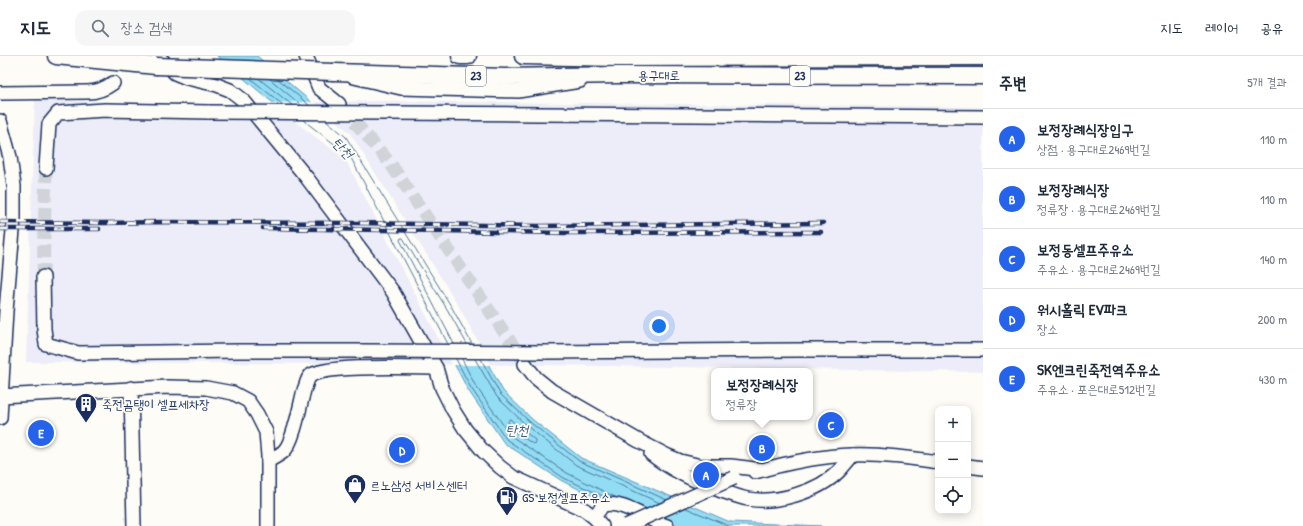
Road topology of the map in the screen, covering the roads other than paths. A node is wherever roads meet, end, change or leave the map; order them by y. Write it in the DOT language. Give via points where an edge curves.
graph roads {
  1 [pos="56,56"];
  2 [pos="306,56"];
  3 [pos="461,56"];
  4 [pos="468,56"];
  5 [pos="523,56"];
  6 [pos="983,57"];
  7 [pos="157,61"];
  8 [pos="334,72"];
  9 [pos="618,75"];
  10 [pos="462,76"];
  11 [pos="983,76"];
  12 [pos="113,84"];
  13 [pos="0,93"];
  14 [pos="339,104"];
  15 [pos="983,117"];
  16 [pos="0,121"];
  17 [pos="46,168"];
  18 [pos="44,277"];
  19 [pos="983,350"];
  20 [pos="525,364"];
  21 [pos="436,368"];
  22 [pos="131,388"];
  23 [pos="1,396"];
  24 [pos="0,418"];
  25 [pos="639,441"];
  26 [pos="853,455"];
  27 [pos="268,461"];
  28 [pos="935,462"];
  29 [pos="971,466"];
  30 [pos="983,468"];
  31 [pos="763,470"];
  32 [pos="598,522"];
  33 [pos="134,526"];
  34 [pos="268,526"];
  35 [pos="626,526"];
  36 [pos="667,526"];
  1 -- 7 [label="main road, 23"];
  2 -- 14 [label="street" via="320,88"];
  3 -- 4 [label="main road, 23"];
  3 -- 10 [label="street"];
  5 -- 6 [label="main road, 용구대로 / 23"];
  7 -- 8 [label="main road, 23, bridge"];
  7 -- 21 [label="street" via="186,78 230,90 243,100 308,178 393,292"];
  8 -- 9 [label="street" via="401,88 518,91"];
  8 -- 10 [label="main road, 용구대로 / 23"];
  9 -- 10 [label="main road, 용구대로 / 23"];
  9 -- 11 [label="main road, 용구대로 / 23"];
  12 -- 13 [label="street" via="94,92"];
  15 -- 17 [label="street, bridge" via="105,110 58,113 49,124"];
  16 -- 23 [label="street" via="10,156 14,186 14,219"];
  18 -- 19 [label="street, bridge" via="46,344 78,352"];
  20 -- 25 [label="street" via="536,378 552,391"];
  21 -- 27 [label="street" via="346,369 319,372 311,376 307,380 291,438 284,451"];
  21 -- 32 [label="street" via="453,410 483,451 513,477 585,510"];
  22 -- 23 [label="street"];
  22 -- 27 [label="street" via="168,386 206,388 233,393 248,401 258,414 266,432"];
  22 -- 33 [label="street"];
  23 -- 24 [label="street"];
  25 -- 26 [label="street" via="677,472 740,498 754,500 786,497 807,490 839,471"];
  25 -- 31 [label="street" via="690,464"];
  26 -- 28 [label="street"];
  26 -- 31 [label="street" via="810,460"];
  27 -- 34 [label="street"];
  29 -- 30 [label="street"];
  31 -- 35 [label="street, bridge" via="734,478"];
  32 -- 36 [label="street" via="603,505 609,504 620,506"];
}
